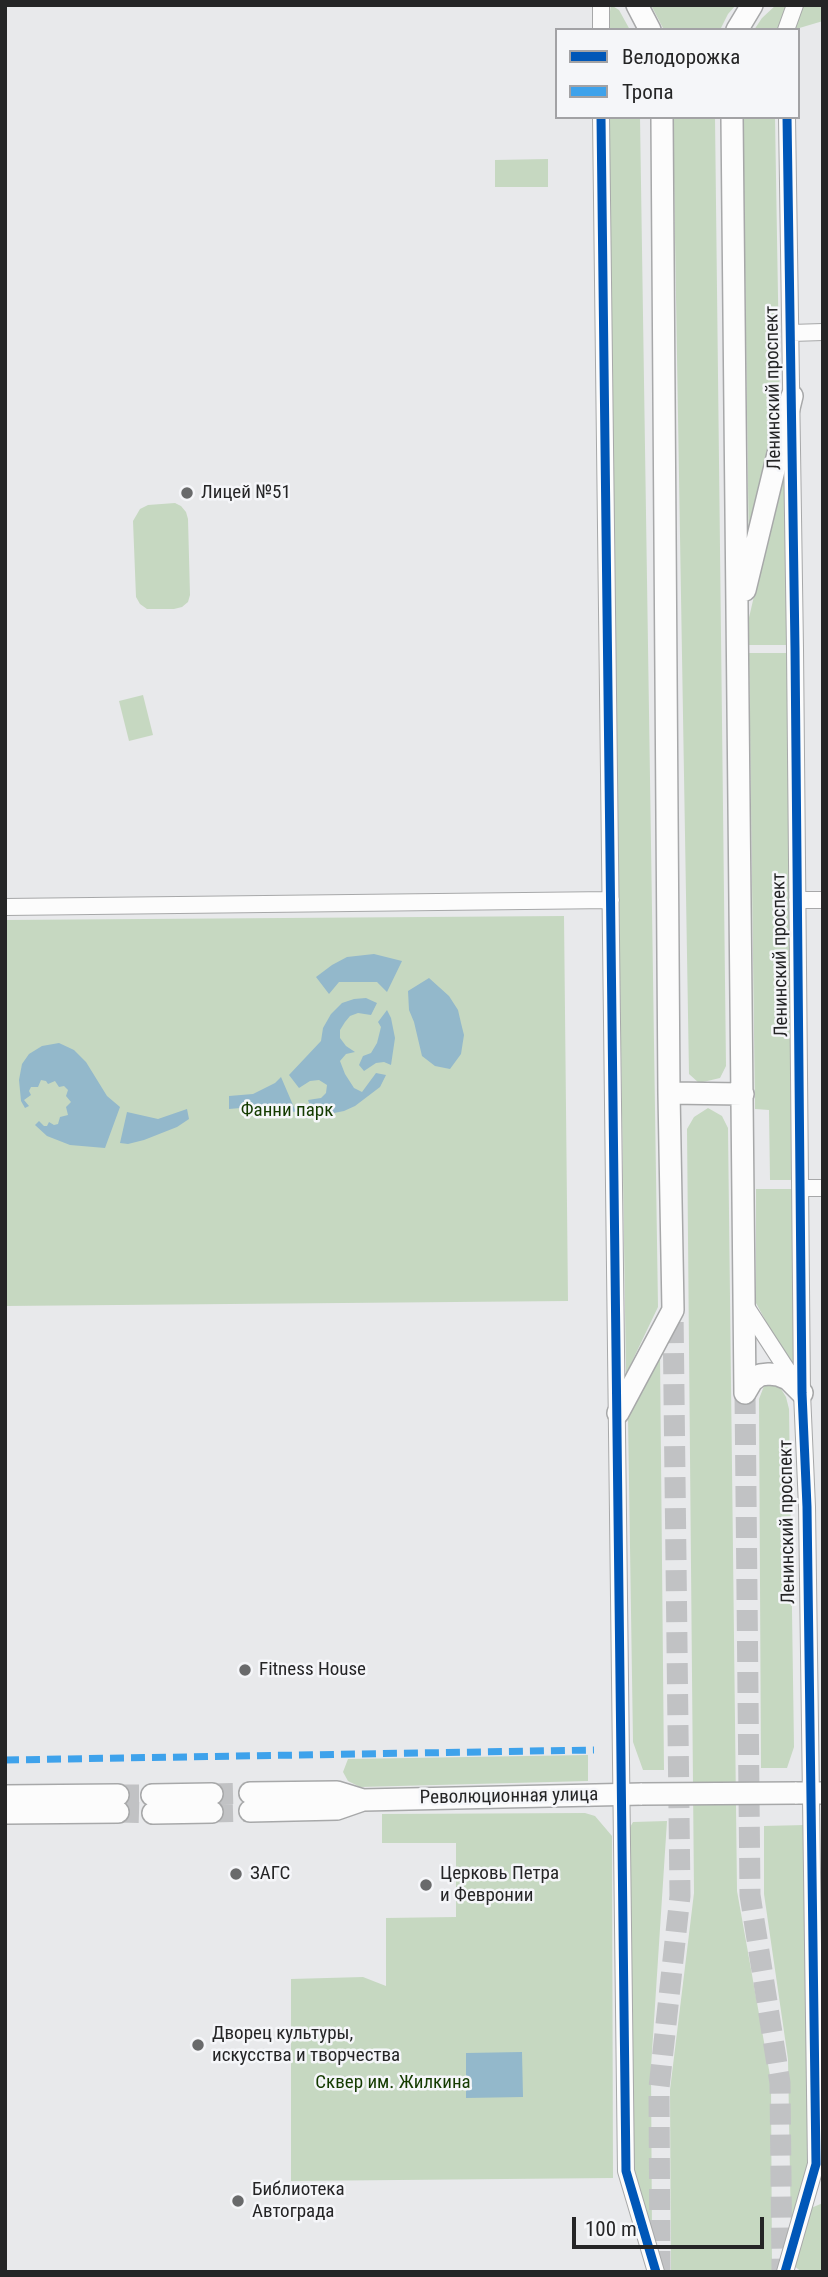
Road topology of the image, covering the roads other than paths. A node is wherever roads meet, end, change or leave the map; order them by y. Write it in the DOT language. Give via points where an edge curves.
graph roads {
  1 [pos="601,5"];
  2 [pos="637,5"];
  3 [pos="752,5"];
  4 [pos="795,5"];
  5 [pos="601,28"];
  6 [pos="649,28"];
  7 [pos="738,28"];
  8 [pos="787,28"];
  9 [pos="601,119"];
  10 [pos="662,119"];
  11 [pos="732,119"];
  12 [pos="787,119"];
  13 [pos="823,332"];
  14 [pos="791,333"];
  15 [pos="792,396"];
  16 [pos="737,623"];
  17 [pos="611,900"];
  18 [pos="797,900"];
  19 [pos="823,900"];
  20 [pos="5,907"];
  21 [pos="669,1093"];
  22 [pos="743,1094"];
  23 [pos="801,1188"];
  24 [pos="823,1188"];
  25 [pos="744,1305"];
  26 [pos="802,1393"];
  27 [pos="618,1413"];
  28 [pos="809,1793"];
  29 [pos="631,1795"];
  30 [pos="5,1796"];
  31 [pos="250,1802"];
  32 [pos="212,1803"];
  33 [pos="152,1804"];
  34 [pos="5,1813"];
  35 [pos="656,2272"];
  36 [pos="785,2272"];
  1 -- 5 [label="street"];
  2 -- 6 [label="main road"];
  3 -- 7 [label="main road"];
  4 -- 8 [label="street"];
  9 -- 17 [label="street"];
  10 -- 21 [label="main road"];
  11 -- 16 [label="main road, Ленинский проспект"];
  12 -- 14 [label="street, Ленинский проспект"];
  13 -- 14 [label="street"];
  14 -- 15 [label="street, Ленинский проспект"];
  15 -- 16 [label="main road"];
  15 -- 18 [label="street, Ленинский проспект"];
  16 -- 22 [label="main road, Ленинский проспект"];
  17 -- 20 [label="street"];
  17 -- 27 [label="street"];
  18 -- 19 [label="street"];
  18 -- 23 [label="street, Ленинский проспект"];
  21 -- 22 [label="main road"];
  21 -- 27 [label="main road" via="673,1310"];
  22 -- 25 [label="main road, Ленинский проспект"];
  23 -- 24 [label="street"];
  23 -- 26 [label="street, Ленинский проспект"];
  25 -- 26 [label="street"];
  25 -- 26 [label="main road, Ленинский проспект" via="745,1393 752,1381 769,1374 788,1379"];
  26 -- 28 [label="street, Ленинский проспект"];
  27 -- 29 [label="street"];
  28 -- 29 [label="main road, Революционная улица, bridge"];
  28 -- 36 [label="street, Ленинский проспект" via="816,2164"];
  29 -- 31 [label="main road, Революционная улица" via="363,1800 337,1792"];
  29 -- 35 [label="street" via="626,2171"];
  30 -- 34 [label="main road" via="118,1803"];
  32 -- 33 [label="main road"];
}
